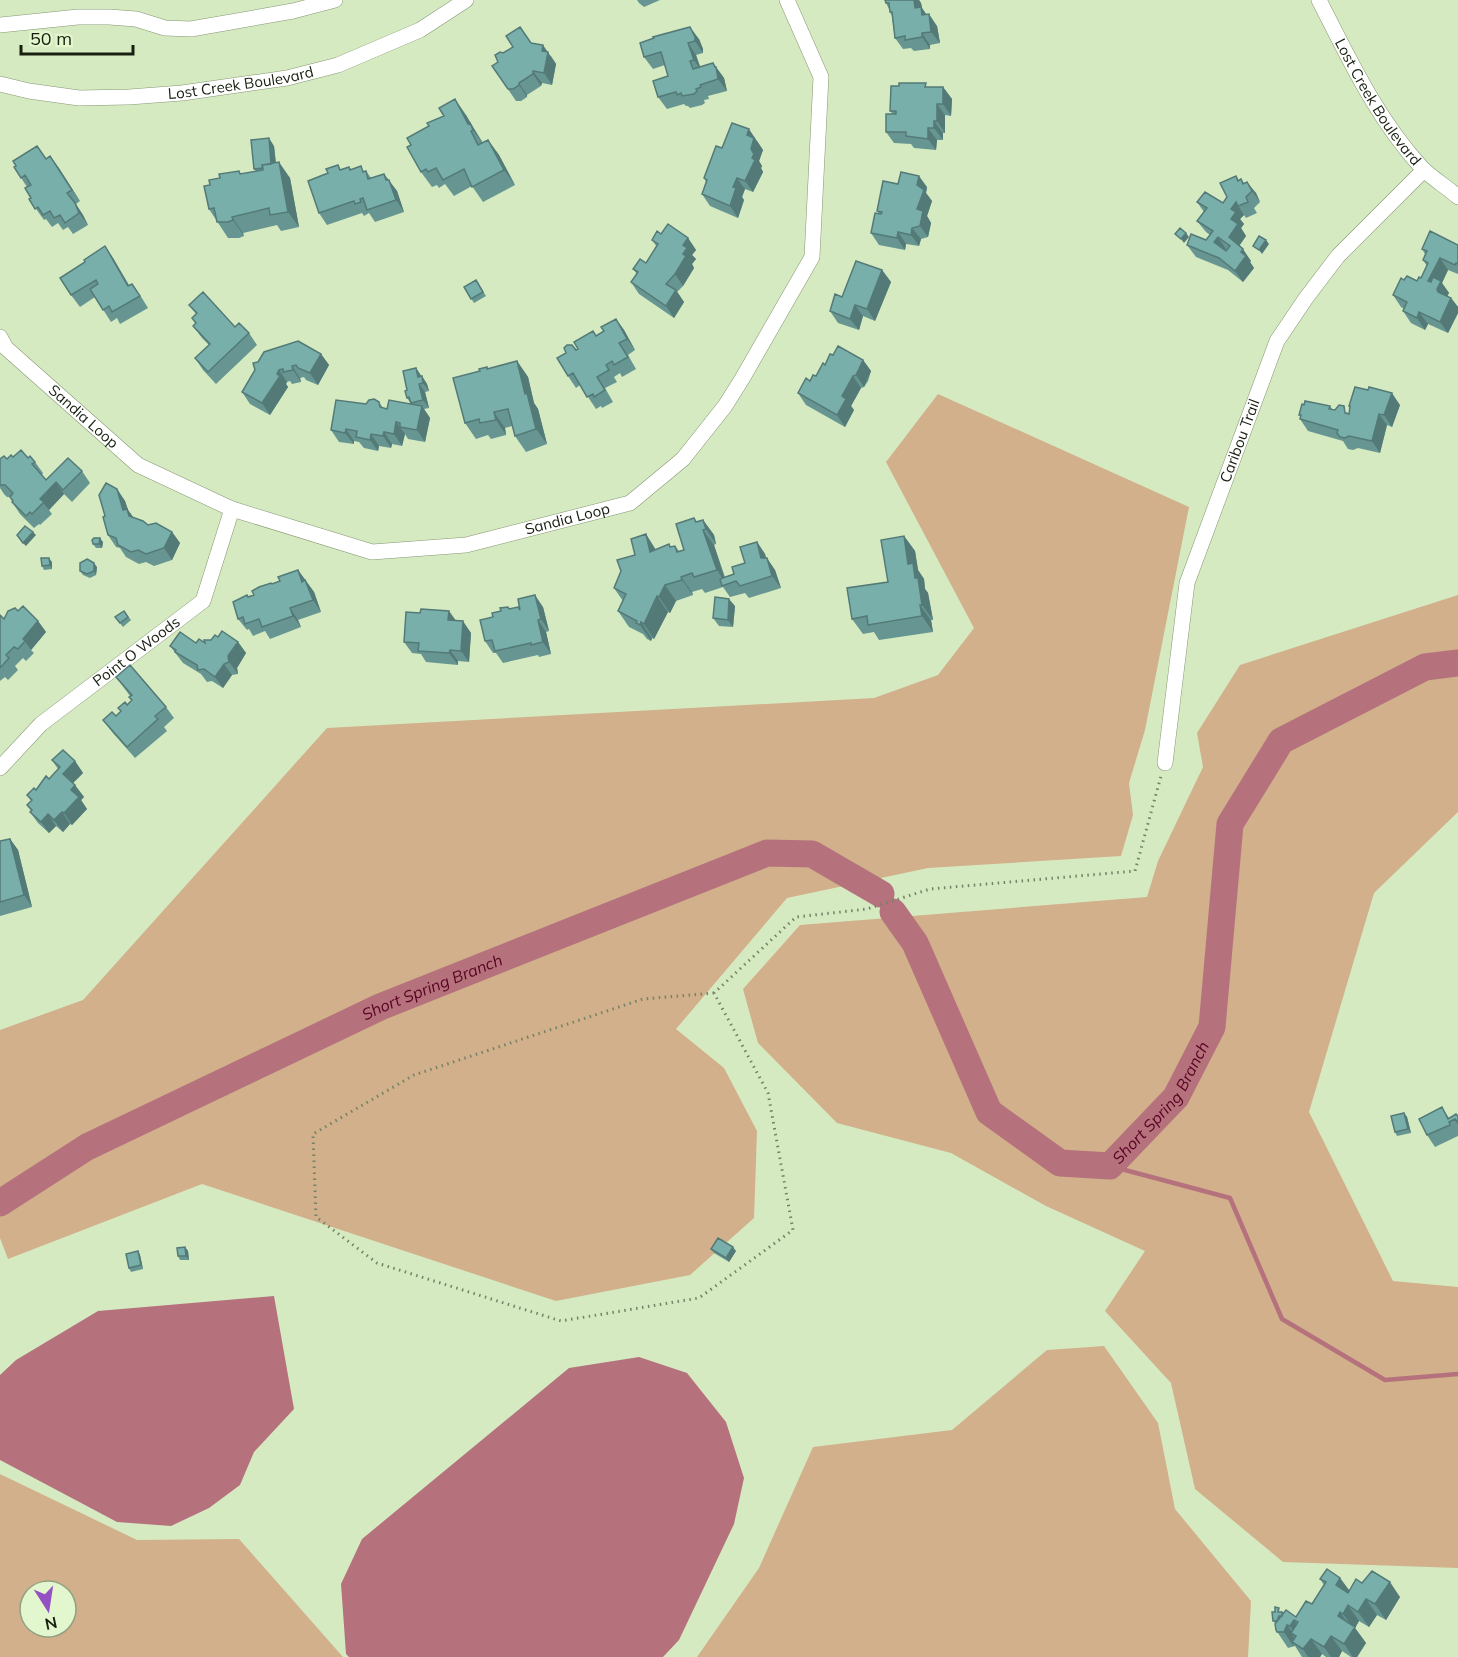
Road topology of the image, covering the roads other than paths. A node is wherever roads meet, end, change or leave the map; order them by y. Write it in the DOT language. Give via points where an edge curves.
graph roads {
  1 [pos="335,0"];
  2 [pos="466,0"];
  3 [pos="787,0"];
  4 [pos="1319,0"];
  5 [pos="0,25"];
  6 [pos="0,84"];
  7 [pos="1424,170"];
  8 [pos="1456,194"];
  9 [pos="0,337"];
  10 [pos="232,509"];
  11 [pos="1165,763"];
  12 [pos="0,768"];
  1 -- 5 [label="street" via="191,29 109,17"];
  2 -- 6 [label="street, Lost Creek Boulevard" via="420,30 338,65 287,78 129,97 79,98"];
  3 -- 10 [label="street, Sandia Loop" via="820,77 812,257 742,379 683,459 630,502 466,545 372,552"];
  4 -- 7 [label="street, Lost Creek Boulevard" via="1390,130"];
  7 -- 8 [label="street, Lost Creek Boulevard"];
  7 -- 11 [label="street, Caribou Trail" via="1338,256 1277,341 1187,583"];
  9 -- 10 [label="street, Sandia Loop" via="6,348 138,465"];
  10 -- 12 [label="street, Point O Woods" via="203,601 41,724"];
}
